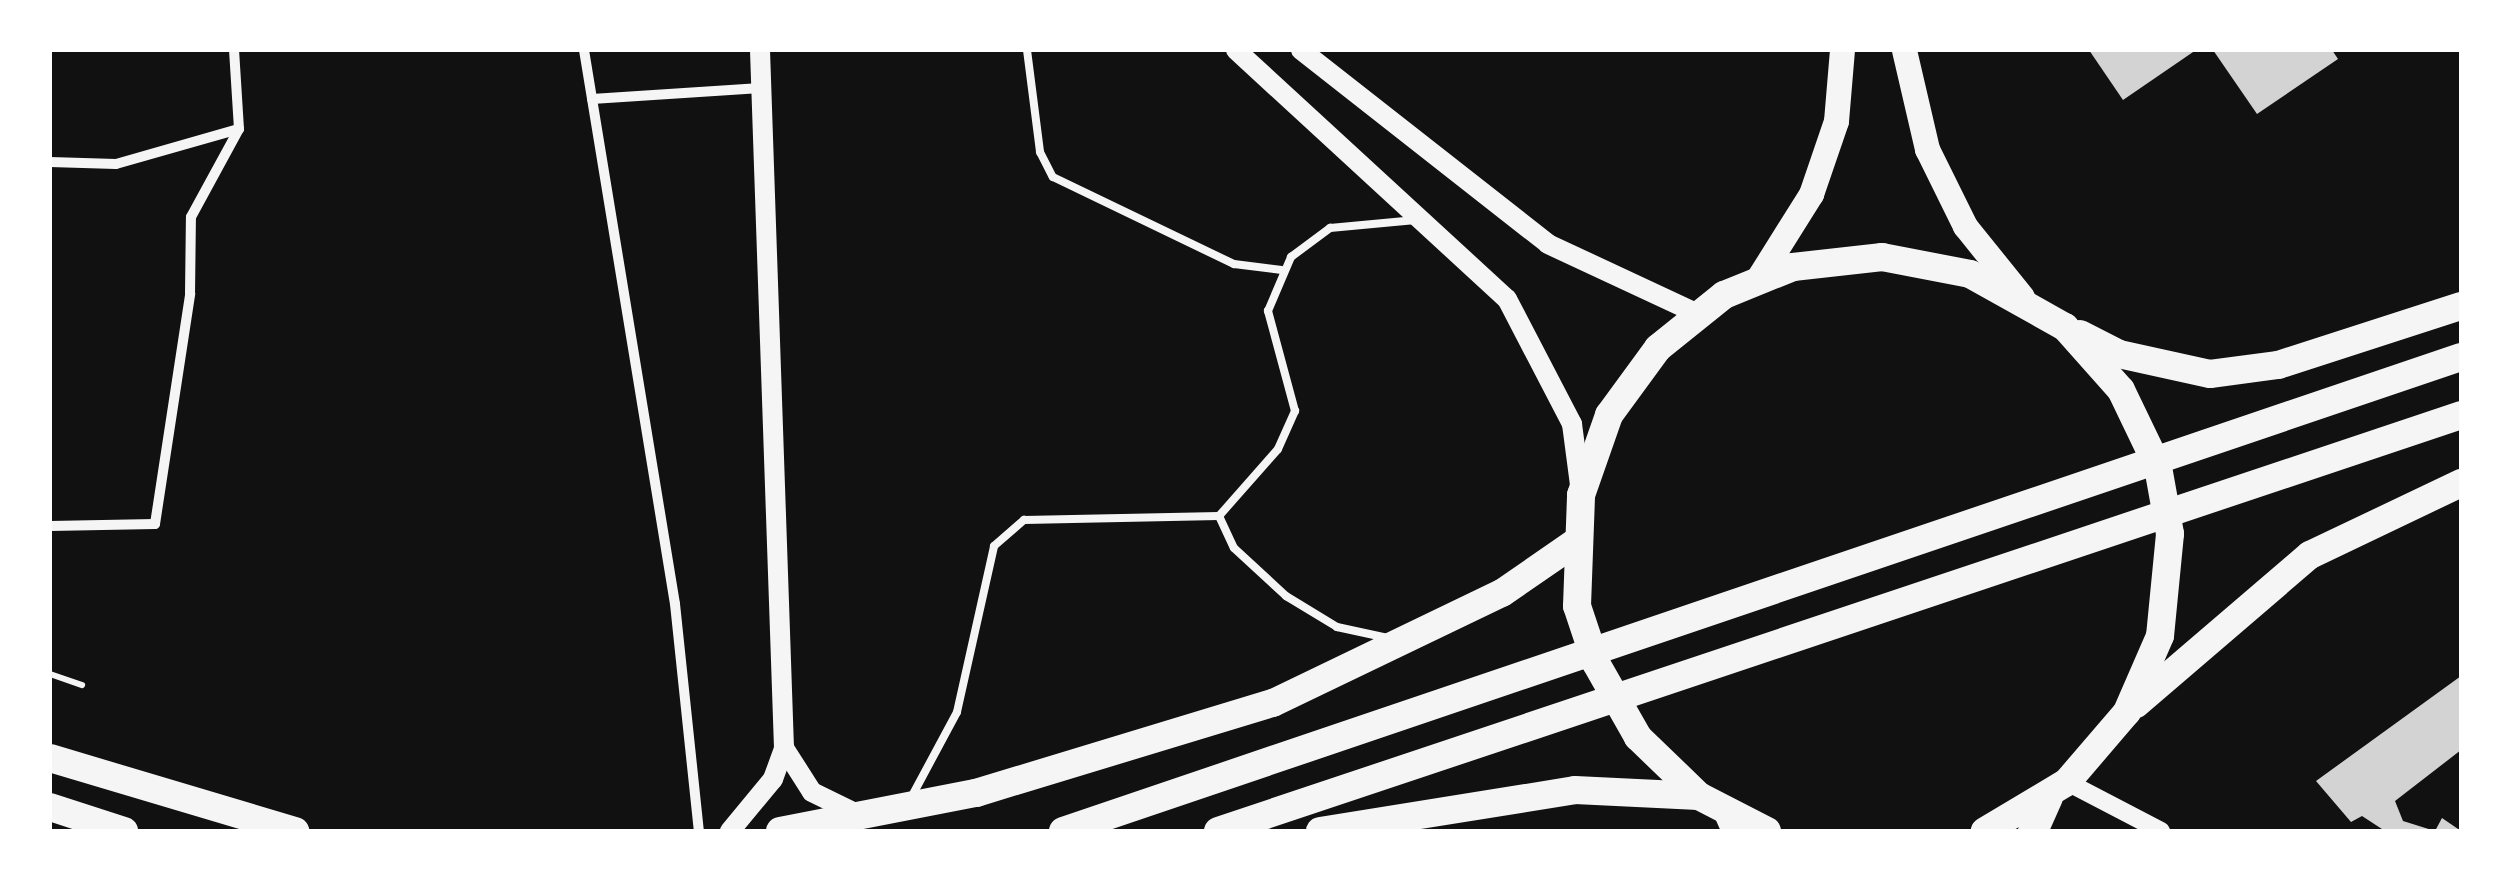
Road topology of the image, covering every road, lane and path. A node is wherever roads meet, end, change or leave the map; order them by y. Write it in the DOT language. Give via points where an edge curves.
graph roads {
  1 [pos="234,50"];
  2 [pos="584,50"];
  3 [pos="760,50"];
  4 [pos="1027,50"];
  5 [pos="1236,50"];
  6 [pos="1300,50"];
  7 [pos="1842,50"];
  8 [pos="1904,50"];
  9 [pos="762,88"];
  10 [pos="592,99"];
  11 [pos="239,129"];
  12 [pos="50,162"];
  13 [pos="1428,220"];
  14 [pos="1282,270"];
  15 [pos="1757,280"];
  16 [pos="2022,297"];
  17 [pos="2461,306"];
  18 [pos="1700,314"];
  19 [pos="2065,327"];
  20 [pos="2461,356"];
  21 [pos="2461,415"];
  22 [pos="2461,483"];
  23 [pos="1581,494"];
  24 [pos="1219,516"];
  25 [pos="50,526"];
  26 [pos="1576,542"];
  27 [pos="1407,642"];
  28 [pos="50,674"];
  29 [pos="82,685"];
  30 [pos="2127,712"];
  31 [pos="784,748"];
  32 [pos="50,758"];
  33 [pos="2058,789"];
  34 [pos="1699,796"];
  35 [pos="50,806"];
  36 [pos="900,812"];
  37 [pos="870,820"];
  38 [pos="1733,823"];
  39 [pos="124,831"];
  40 [pos="295,831"];
  41 [pos="699,831"];
  42 [pos="730,831"];
  43 [pos="780,831"];
  44 [pos="1063,831"];
  45 [pos="1218,831"];
  46 [pos="1320,831"];
  47 [pos="1767,831"];
  48 [pos="1985,831"];
  49 [pos="2033,831"];
  50 [pos="2161,831"];
  1 -- 11 [label="street"];
  2 -- 10 [label="street"];
  3 -- 9 [label="main road"];
  4 -- 14 [label="lane" via="1040,152 1054,177 1234,264"];
  5 -- 13 [label="main road"];
  6 -- 18 [label="main road" via="1500,212 1618,282"];
  7 -- 15 [label="main road" via="1836,121 1811,194"];
  8 -- 16 [label="main road" via="1927,149 1964,226"];
  9 -- 10 [label="street"];
  9 -- 31 [label="main road"];
  10 -- 41 [label="street" via="675,604"];
  11 -- 12 [label="street" via="116,164"];
  11 -- 25 [label="street" via="192,217 190,294 154,524"];
  13 -- 14 [label="lane" via="1330,228"];
  13 -- 23 [label="main road" via="1507,299 1549,366 1572,424"];
  14 -- 24 [label="lane" via="1268,311 1294,411 1278,448"];
  15 -- 16 [label="highway" via="1882,257 1926,261"];
  15 -- 18 [label="highway"];
  16 -- 19 [label="highway"];
  17 -- 19 [label="highway" via="2278,365 2210,374 2118,354"];
  18 -- 23 [label="highway" via="1658,348 1609,416"];
  19 -- 30 [label="highway" via="2121,390 2158,467 2170,534 2160,636"];
  20 -- 44 [label="highway"];
  21 -- 45 [label="highway"];
  22 -- 30 [label="highway" via="2310,555"];
  23 -- 26 [label="highway"];
  24 -- 27 [label="lane" via="1234,548 1286,596 1337,627"];
  24 -- 36 [label="lane" via="1024,520 994,546 956,712"];
  26 -- 27 [label="highway"];
  26 -- 34 [label="highway" via="1577,606 1596,663 1638,737"];
  27 -- 36 [label="highway" via="1273,702"];
  28 -- 29 [label="path"];
  30 -- 33 [label="highway"];
  31 -- 37 [label="main road" via="812,792"];
  31 -- 42 [label="main road" via="773,779"];
  32 -- 40 [label="highway"];
  33 -- 48 [label="highway"];
  33 -- 49 [label="highway"];
  33 -- 50 [label="street"];
  34 -- 38 [label="highway"];
  34 -- 46 [label="highway" via="1575,790"];
  35 -- 39 [label="highway"];
  36 -- 37 [label="highway"];
  37 -- 43 [label="highway"];
  38 -- 47 [label="highway"];
}
